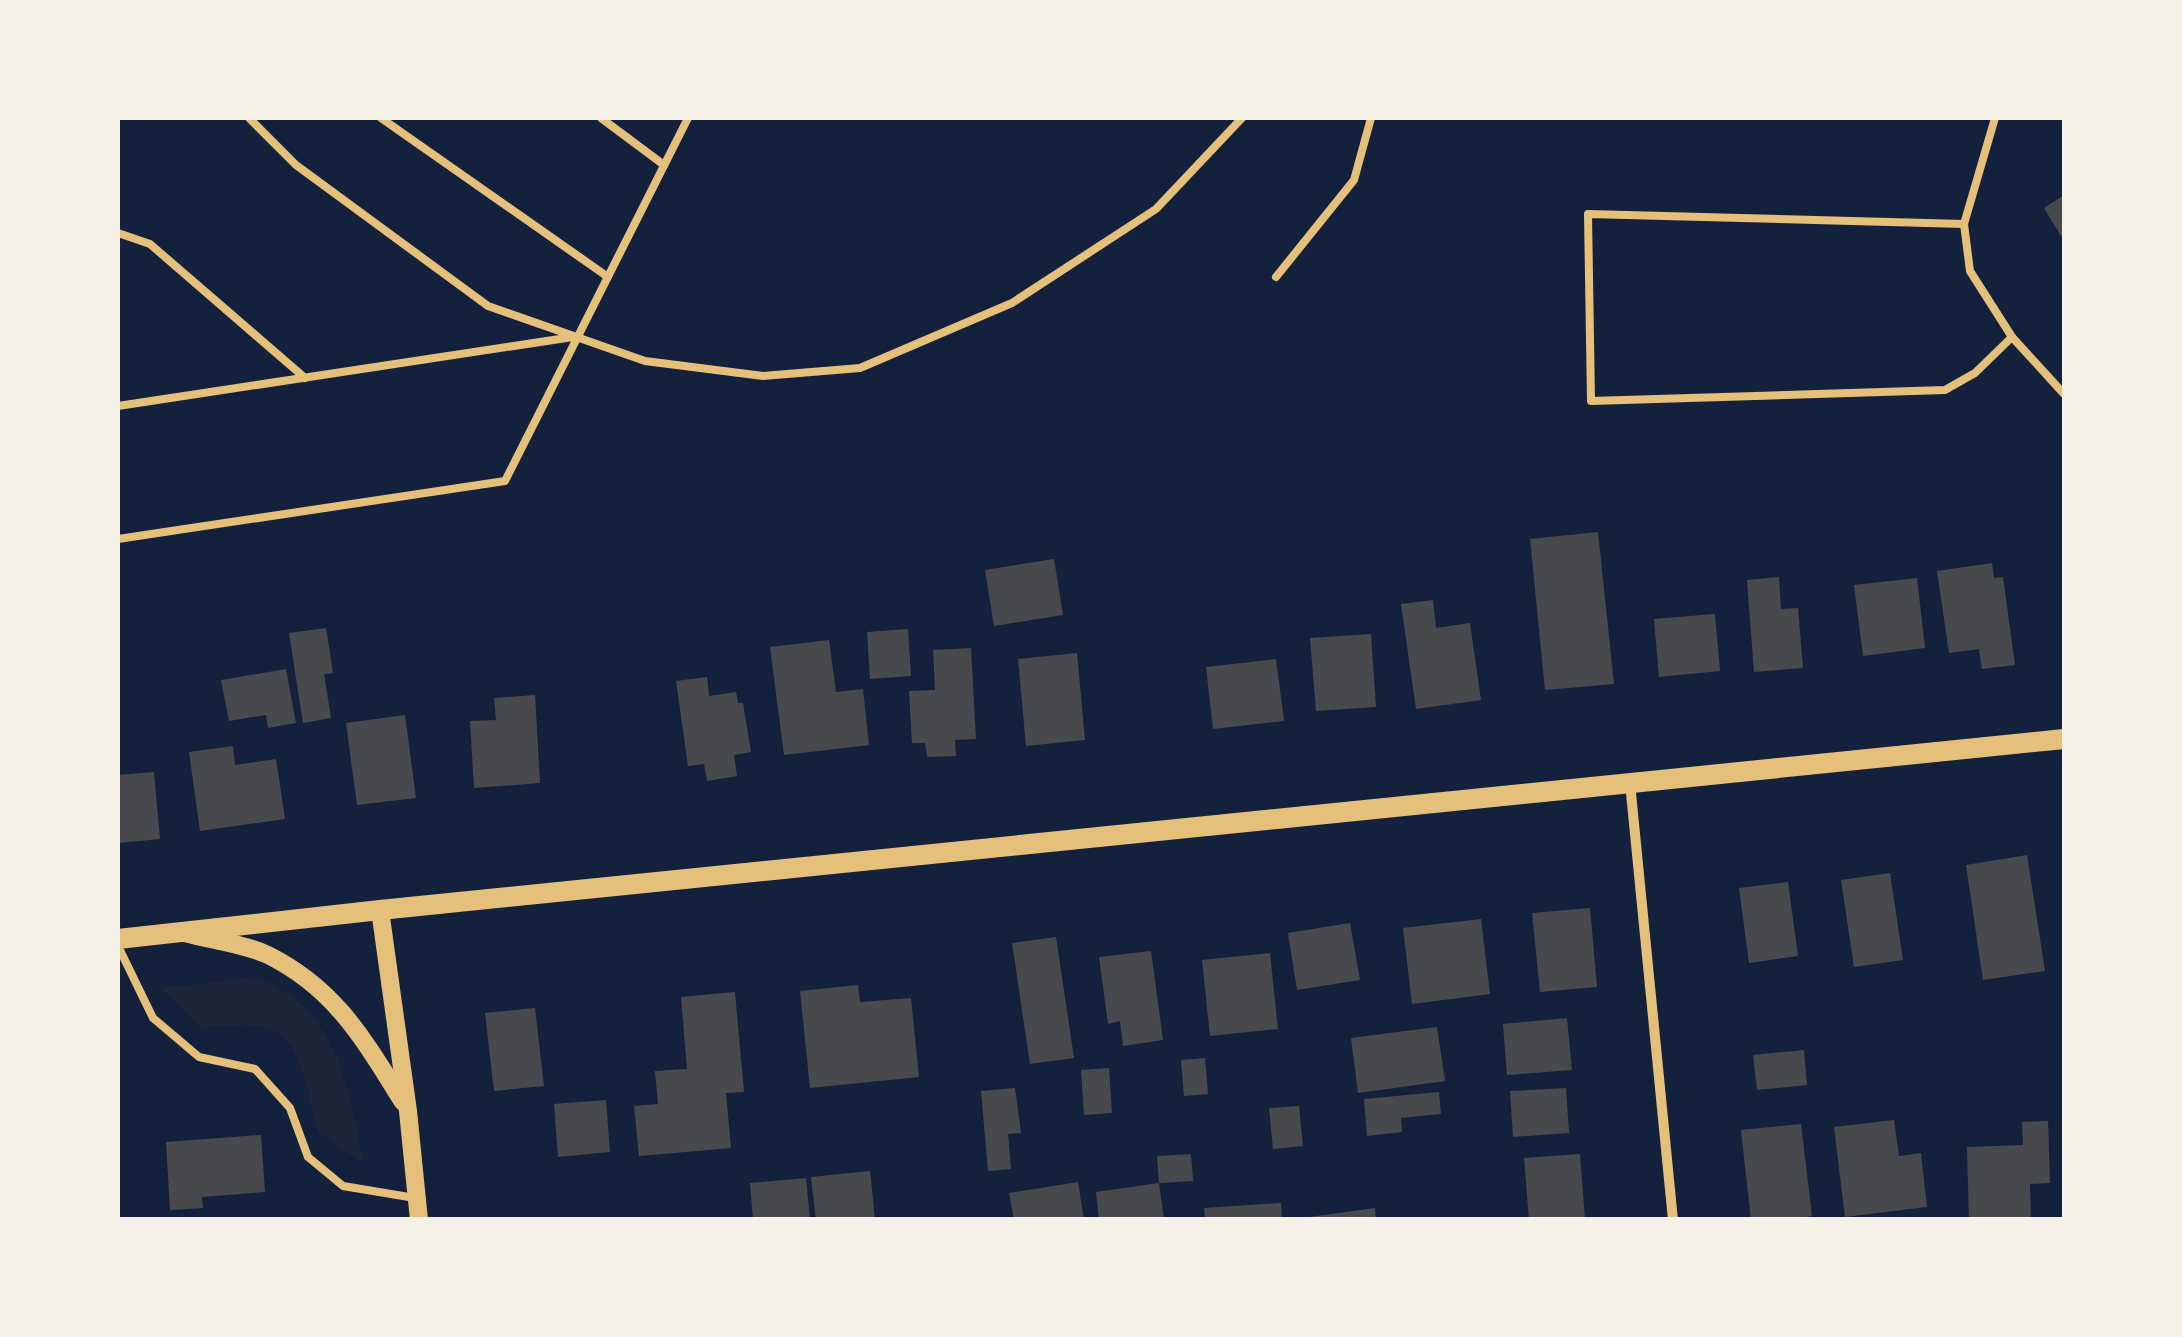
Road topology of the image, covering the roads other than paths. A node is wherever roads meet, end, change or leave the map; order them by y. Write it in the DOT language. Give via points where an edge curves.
graph roads {
  1 [pos="249,118"];
  2 [pos="380,118"];
  3 [pos="600,118"];
  4 [pos="688,118"];
  5 [pos="1242,118"];
  6 [pos="1372,118"];
  7 [pos="1995,118"];
  8 [pos="664,165"];
  9 [pos="1964,224"];
  10 [pos="118,234"];
  11 [pos="608,277"];
  12 [pos="1276,277"];
  13 [pos="577,337"];
  14 [pos="2012,338"];
  15 [pos="306,378"];
  16 [pos="2064,394"];
  17 [pos="118,406"];
  18 [pos="118,540"];
  19 [pos="2064,738"];
  20 [pos="1630,782"];
  21 [pos="380,910"];
  22 [pos="179,932"];
  23 [pos="118,943"];
  24 [pos="408,1110"];
  25 [pos="417,1198"];
  26 [pos="418,1220"];
  27 [pos="1672,1220"];
  1 -- 13 [label="lane" via="296,166 488,306"];
  2 -- 11 [label="lane"];
  3 -- 8 [label="lane"];
  4 -- 8 [label="lane"];
  5 -- 13 [label="lane" via="1156,209 1012,303 860,368 763,376 645,360"];
  6 -- 12 [label="lane" via="1354,180"];
  7 -- 9 [label="lane"];
  8 -- 11 [label="lane"];
  9 -- 14 [label="lane" via="1970,271"];
  9 -- 14 [label="lane" via="1588,214 1591,401 1946,390"];
  10 -- 15 [label="lane" via="150,244"];
  11 -- 13 [label="lane"];
  13 -- 15 [label="lane"];
  13 -- 18 [label="lane" via="504,481"];
  14 -- 16 [label="lane"];
  15 -- 17 [label="lane"];
  19 -- 20 [label="main road"];
  20 -- 21 [label="main road"];
  20 -- 27 [label="street"];
  21 -- 22 [label="main road"];
  21 -- 24 [label="street"];
  22 -- 23 [label="main road"];
  22 -- 24 [label="street" via="265,954 319,987 358,1030"];
  23 -- 25 [label="lane" via="153,1018 199,1057 255,1069 290,1108 308,1157 343,1186"];
  24 -- 25 [label="street"];
  25 -- 26 [label="street"];
}
